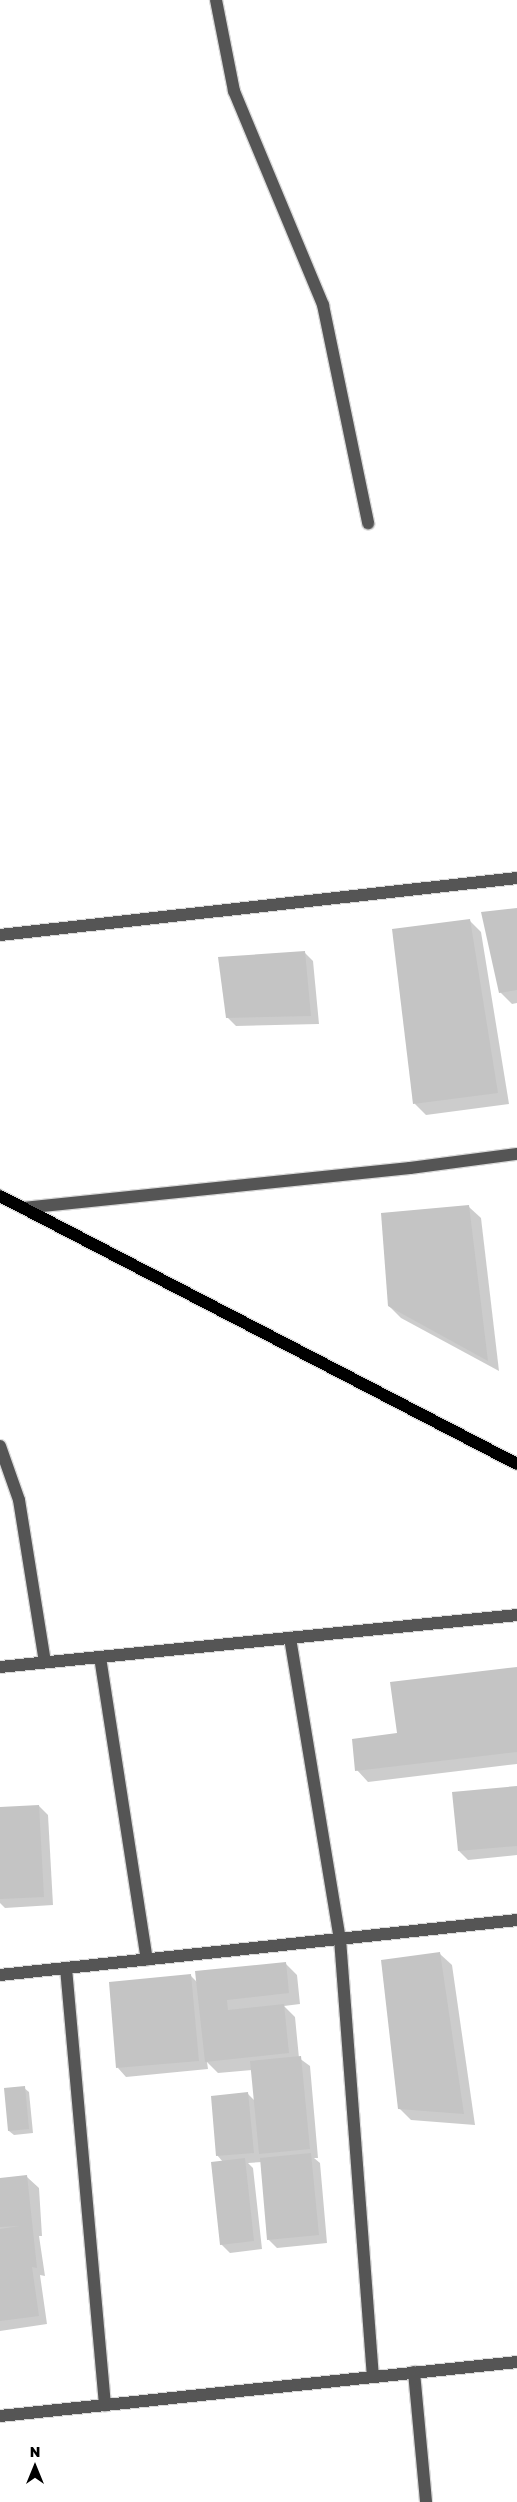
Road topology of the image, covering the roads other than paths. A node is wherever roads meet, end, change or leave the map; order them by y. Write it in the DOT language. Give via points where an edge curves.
graph roads {
  1 [pos="216,0"];
  2 [pos="368,523"];
  3 [pos="517,878"];
  4 [pos="0,935"];
  5 [pos="517,1154"];
  6 [pos="0,1196"];
  7 [pos="23,1208"];
  8 [pos="0,1446"];
  9 [pos="517,1464"];
  10 [pos="517,1615"];
  11 [pos="290,1638"];
  12 [pos="100,1657"];
  13 [pos="45,1662"];
  14 [pos="0,1668"];
  15 [pos="517,1920"];
  16 [pos="340,1939"];
  17 [pos="147,1959"];
  18 [pos="66,1968"];
  19 [pos="0,1975"];
  20 [pos="517,2362"];
  21 [pos="414,2372"];
  22 [pos="373,2378"];
  23 [pos="105,2405"];
  24 [pos="0,2416"];
  25 [pos="426,2502"];
  1 -- 2 [label="street" via="234,91 323,305"];
  3 -- 4 [label="street"];
  5 -- 7 [label="street"];
  6 -- 7 [label="main road"];
  7 -- 9 [label="main road"];
  8 -- 13 [label="street" via="19,1500"];
  10 -- 11 [label="street"];
  11 -- 12 [label="street"];
  11 -- 16 [label="street"];
  12 -- 13 [label="street"];
  12 -- 17 [label="street"];
  13 -- 14 [label="street"];
  15 -- 16 [label="street"];
  16 -- 17 [label="street"];
  16 -- 22 [label="street"];
  17 -- 18 [label="street"];
  18 -- 19 [label="street"];
  18 -- 23 [label="street"];
  20 -- 21 [label="street"];
  21 -- 22 [label="street"];
  21 -- 25 [label="street"];
  22 -- 23 [label="street"];
  23 -- 24 [label="street"];
}
